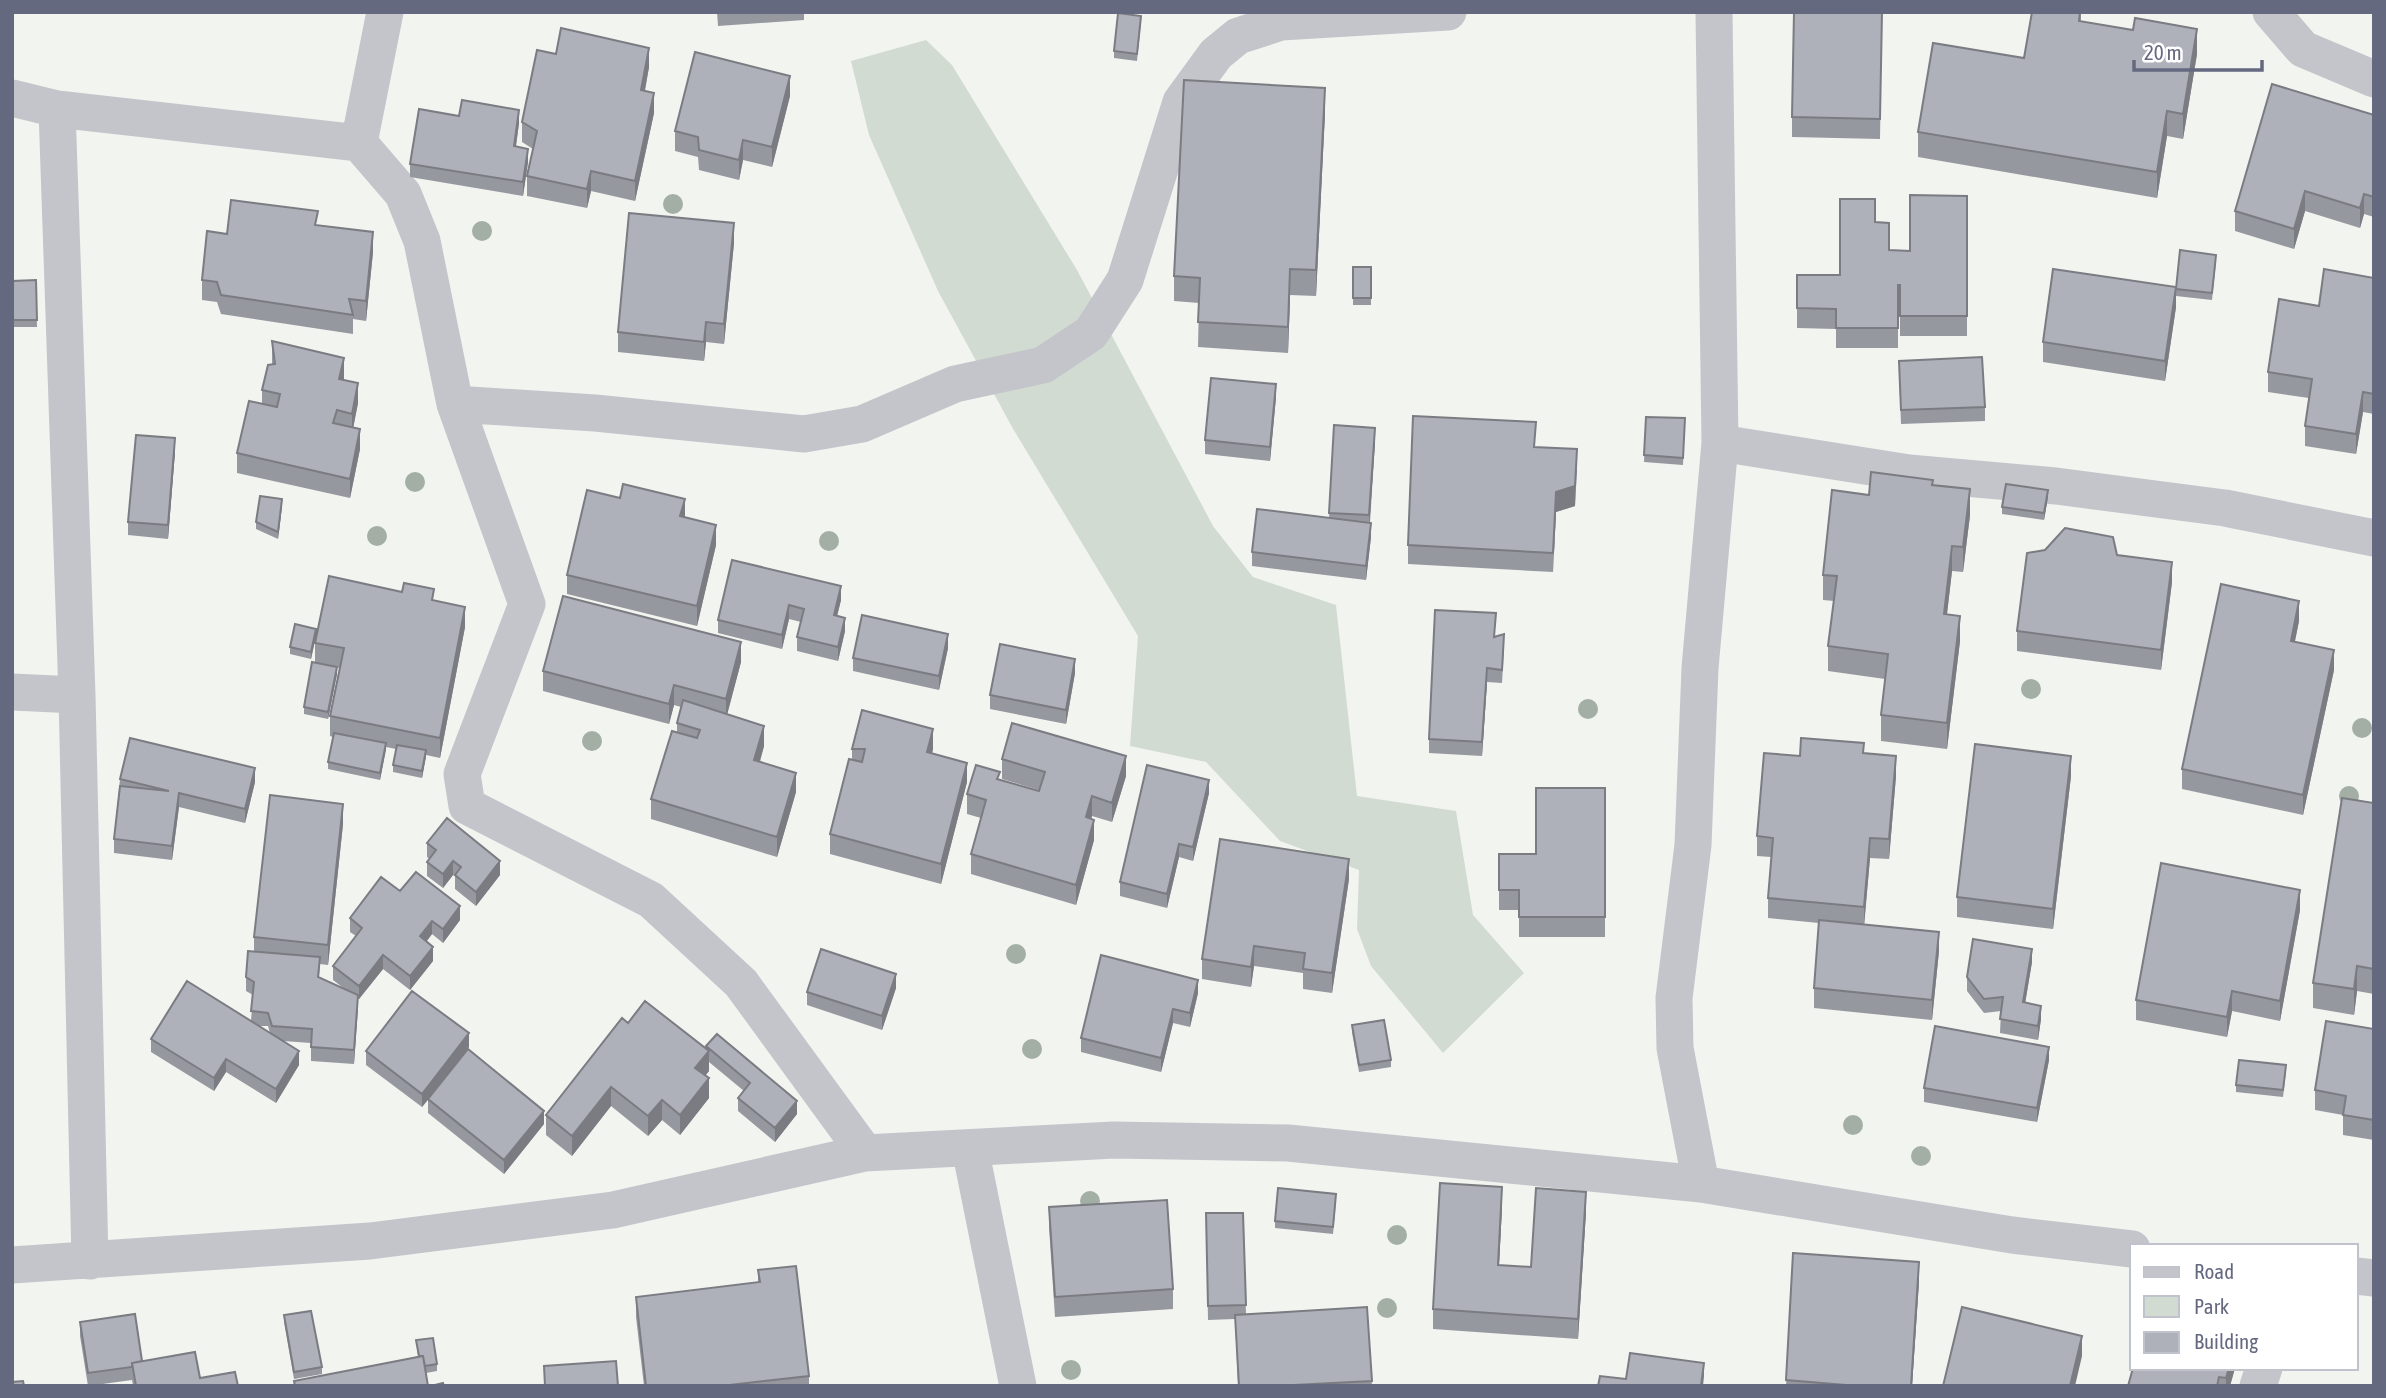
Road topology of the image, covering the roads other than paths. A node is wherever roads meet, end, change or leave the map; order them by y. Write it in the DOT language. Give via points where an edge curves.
graph roads {
  1 [pos="385,12"];
  2 [pos="1448,12"];
  3 [pos="1714,12"];
  4 [pos="2271,12"];
  5 [pos="2374,79"];
  6 [pos="12,98"];
  7 [pos="57,109"];
  8 [pos="359,143"];
  9 [pos="455,404"];
  10 [pos="1720,443"];
  11 [pos="2374,538"];
  12 [pos="12,692"];
  13 [pos="77,695"];
  14 [pos="970,1148"];
  15 [pos="865,1153"];
  16 [pos="1701,1184"];
  17 [pos="2130,1249"];
  18 [pos="90,1261"];
  19 [pos="12,1265"];
  20 [pos="1018,1386"];
  1 -- 8 [label="street"];
  2 -- 9 [label="street" via="1281,22 1238,36 1216,54 1181,102 1125,280 1091,333 1043,365 955,384 862,424 804,434"];
  3 -- 10 [label="street"];
  4 -- 5 [label="street" via="2303,49"];
  6 -- 7 [label="street"];
  7 -- 8 [label="street"];
  7 -- 13 [label="street"];
  8 -- 9 [label="street" via="403,194 422,241"];
  9 -- 15 [label="street" via="527,604 462,774 467,806 651,900 741,983"];
  10 -- 11 [label="street" via="1909,473 2056,486 2225,509"];
  10 -- 16 [label="street" via="1700,668 1693,845 1674,998 1675,1048"];
  12 -- 13 [label="street"];
  13 -- 18 [label="street"];
  14 -- 15 [label="street"];
  14 -- 16 [label="street" via="1114,1140 1288,1143"];
  14 -- 20 [label="street"];
  15 -- 18 [label="street" via="613,1210 370,1241"];
  16 -- 17 [label="street" via="1985,1231"];
  18 -- 19 [label="street"];
}
